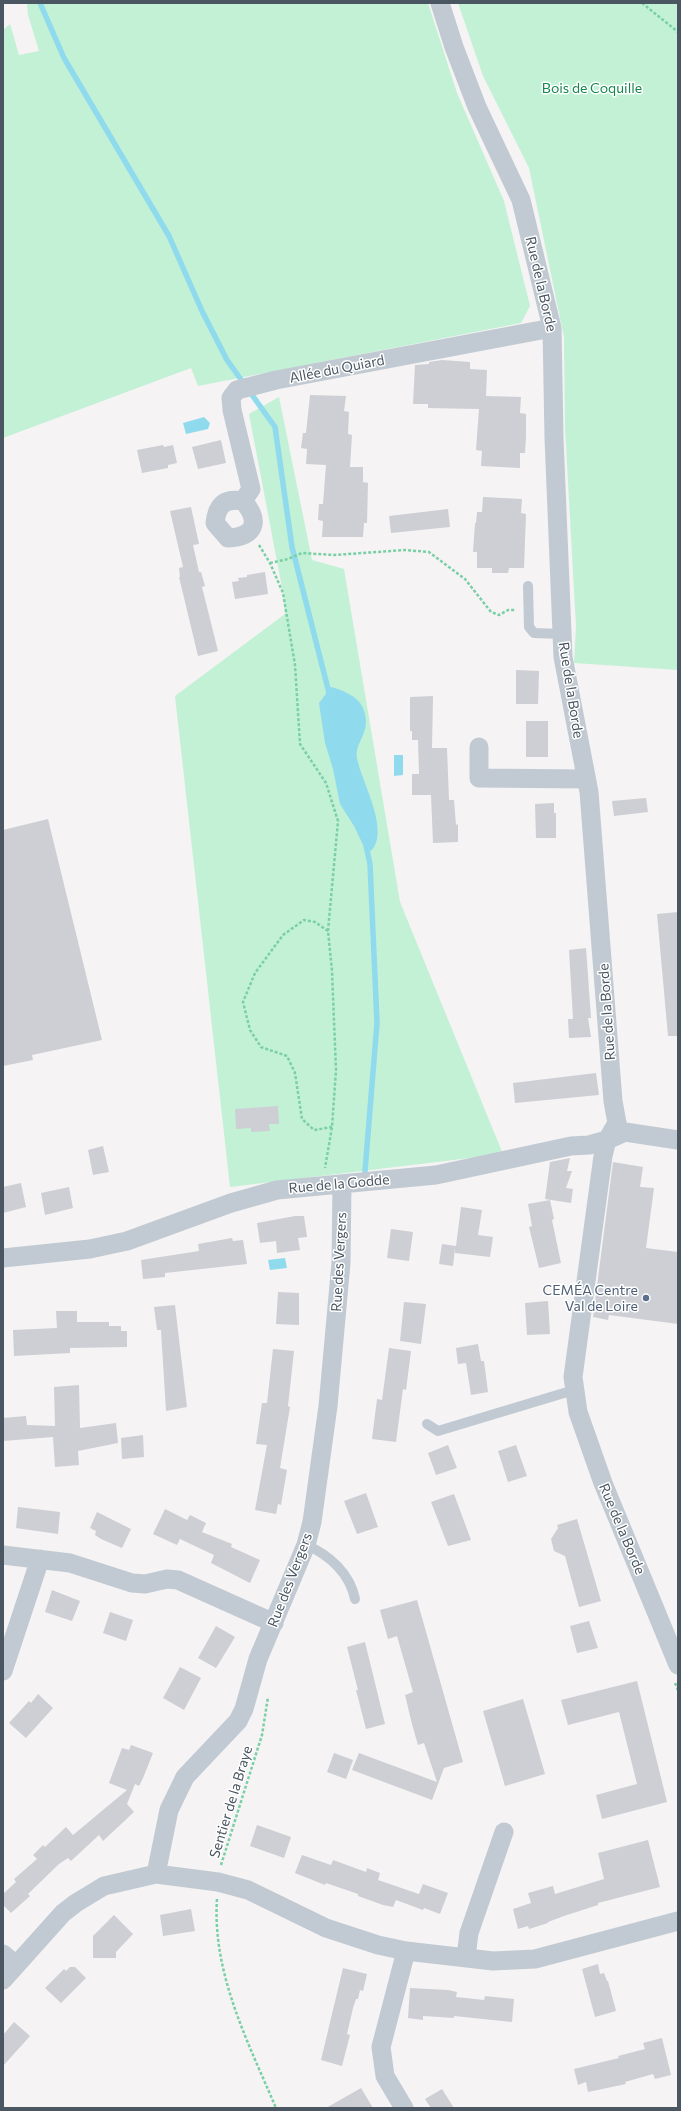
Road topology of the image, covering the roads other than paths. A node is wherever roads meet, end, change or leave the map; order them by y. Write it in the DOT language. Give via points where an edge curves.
graph roads {
  1 [pos="440,3"];
  2 [pos="552,328"];
  3 [pos="243,501"];
  4 [pos="528,586"];
  5 [pos="562,634"];
  6 [pos="479,747"];
  7 [pos="586,779"];
  8 [pos="608,1140"];
  9 [pos="678,1140"];
  10 [pos="342,1184"];
  11 [pos="3,1258"];
  12 [pos="574,1390"];
  13 [pos="427,1424"];
  14 [pos="306,1545"];
  15 [pos="3,1555"];
  16 [pos="40,1559"];
  17 [pos="355,1599"];
  18 [pos="274,1623"];
  19 [pos="678,1665"];
  20 [pos="3,1671"];
  21 [pos="504,1832"];
  22 [pos="156,1874"];
  23 [pos="678,1921"];
  24 [pos="406,1951"];
  25 [pos="466,1957"];
  26 [pos="9,1960"];
  27 [pos="3,1980"];
  28 [pos="404,2108"];
  1 -- 2 [label="street, Rue de la Borde" via="477,107 521,200"];
  2 -- 3 [label="street, Allée du Quiard" via="246,387 231,398 251,489"];
  2 -- 5 [label="street, Rue de la Borde"];
  3 -- 3 [label="street" via="251,510 254,522 250,531 240,538 228,538 215,523 216,514 222,504 233,500"];
  4 -- 5 [label="lane" via="529,627 534,633"];
  5 -- 7 [label="street, Rue de la Borde" via="563,658"];
  6 -- 7 [label="street" via="479,778"];
  7 -- 8 [label="street, Rue de la Borde" via="593,837 613,1101 617,1123"];
  8 -- 9 [label="street, Rue de la Godde" via="625,1132"];
  8 -- 10 [label="street, Rue de la Godde" via="436,1175"];
  8 -- 12 [label="street, Rue de la Borde" via="603,1156 574,1370"];
  10 -- 11 [label="street, Rue de la Godde" via="277,1190 231,1203 127,1241 90,1249"];
  10 -- 14 [label="street, Rue des Vergers" via="341,1263 328,1406 312,1522"];
  12 -- 13 [label="lane" via="438,1431"];
  12 -- 19 [label="street, Rue de la Borde" via="578,1412 603,1482"];
  14 -- 17 [label="lane" via="326,1556 347,1576"];
  14 -- 18 [label="street, Rue des Vergers"];
  15 -- 16 [label="street"];
  16 -- 18 [label="street" via="70,1563 132,1583 178,1580"];
  16 -- 20 [label="street"];
  18 -- 22 [label="street, Rue des Vergers" via="258,1659 244,1709 238,1721 185,1776 169,1810"];
  21 -- 25 [label="street" via="470,1933"];
  22 -- 24 [label="street" via="228,1884 248,1890 326,1928"];
  22 -- 26 [label="street" via="104,1886 76,1903"];
  23 -- 25 [label="street" via="535,1959 493,1961"];
  24 -- 25 [label="street"];
  24 -- 28 [label="street" via="381,2047 385,2076"];
  26 -- 27 [label="street"];
}
